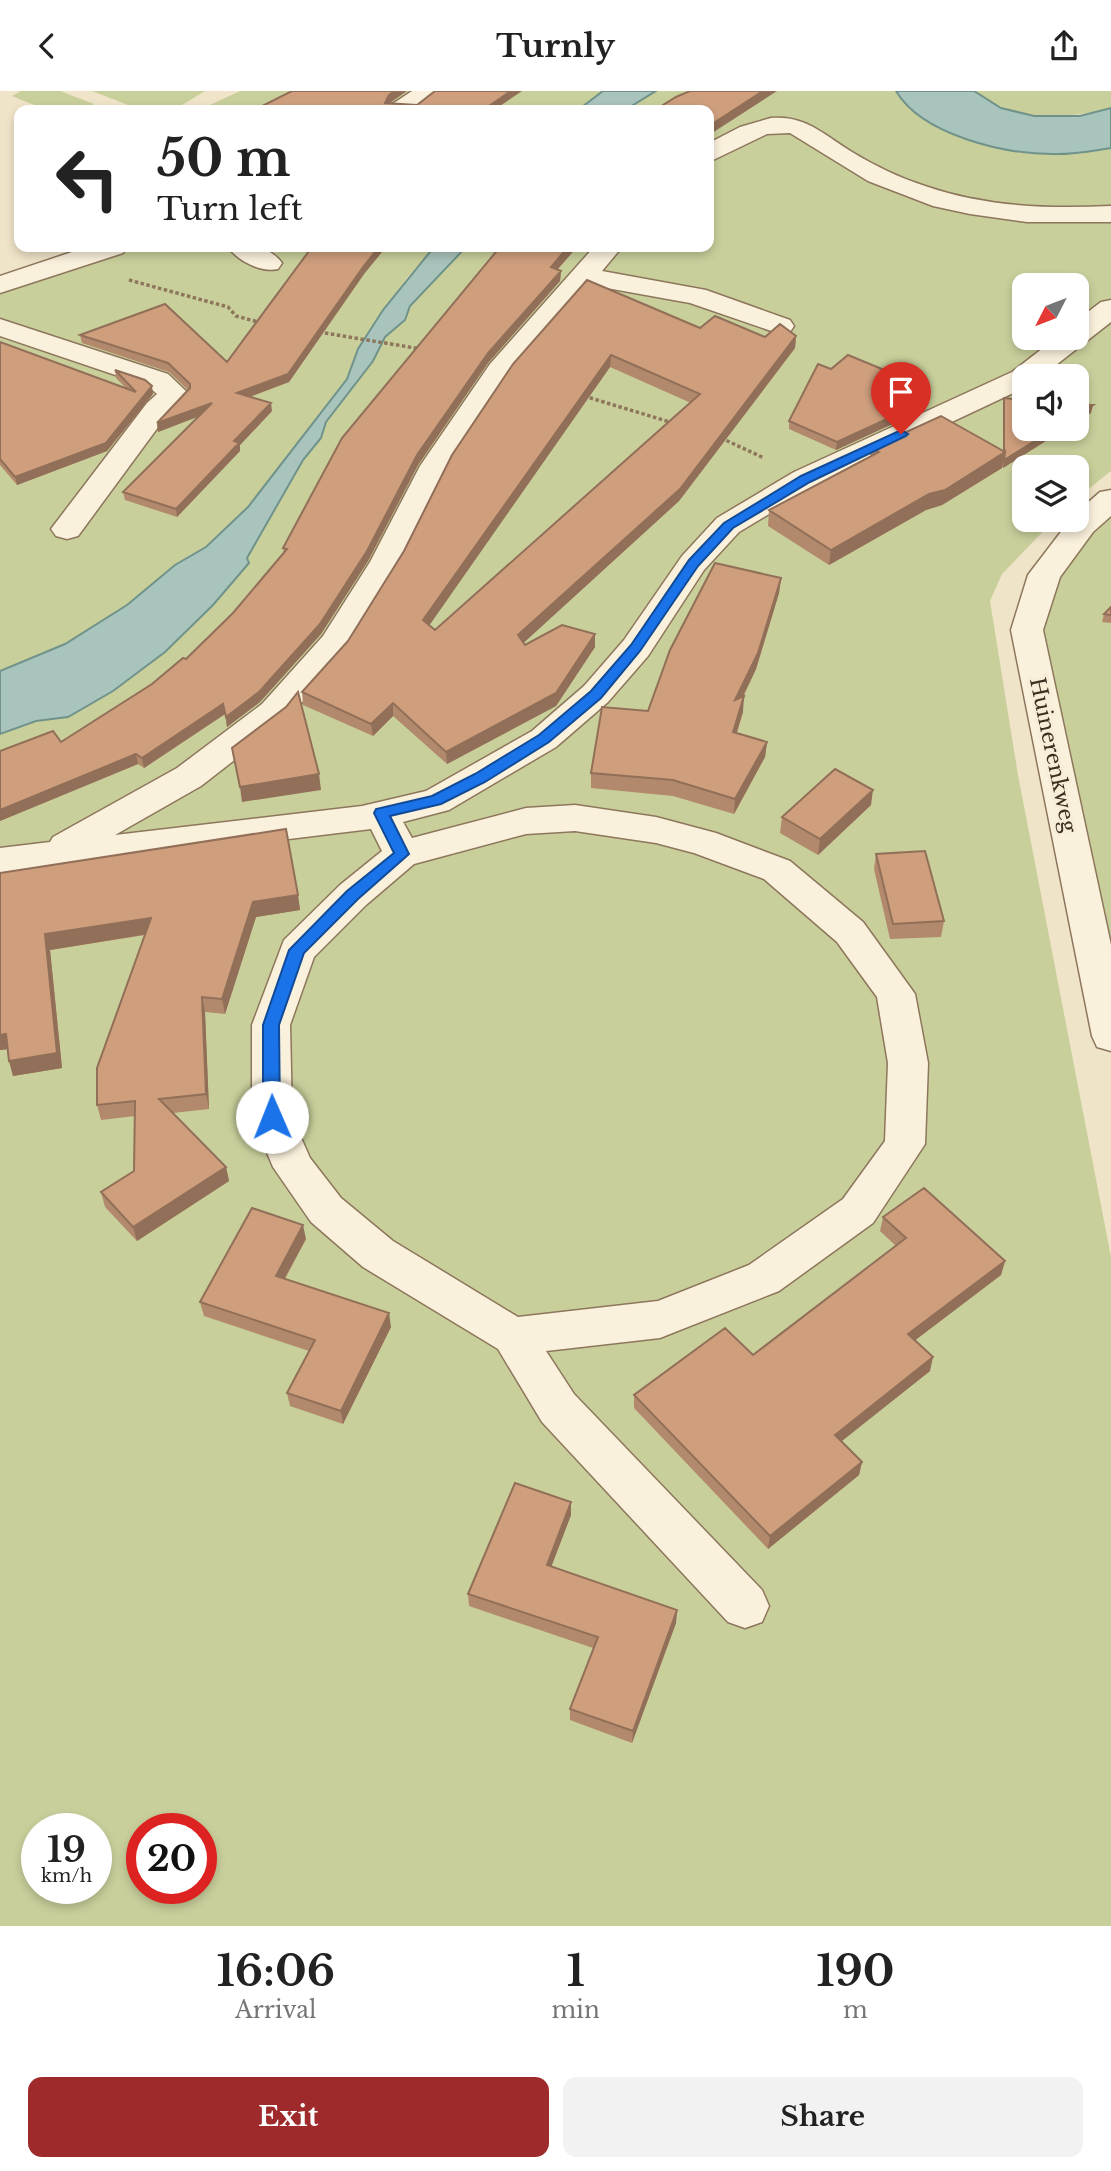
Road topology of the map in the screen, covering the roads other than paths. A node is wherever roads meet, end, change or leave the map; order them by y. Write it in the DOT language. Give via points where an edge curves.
graph roads {
  1 [pos="429,91"];
  2 [pos="408,105"];
  3 [pos="714,151"];
  4 [pos="1111,214"];
  5 [pos="99,252"];
  6 [pos="250,252"];
  7 [pos="603,252"];
  8 [pos="268,263"];
  9 [pos="581,275"];
  10 [pos="0,285"];
  11 [pos="1111,308"];
  12 [pos="1089,325"];
  13 [pos="780,326"];
  14 [pos="0,327"];
  15 [pos="1057,350"];
  16 [pos="1111,499"];
  17 [pos="67,529"];
  18 [pos="381,813"];
  19 [pos="52,853"];
  20 [pos="402,854"];
  21 [pos="0,861"];
  22 [pos="1111,1036"];
  23 [pos="513,1336"];
  24 [pos="745,1606"];
  1 -- 2 [label="street"];
  3 -- 4 [label="street" via="743,134 778,125 796,126 891,183 943,198 1019,215"];
  5 -- 10 [label="street"];
  6 -- 8 [label="street"];
  7 -- 9 [label="street"];
  9 -- 13 [label="street" via="696,296"];
  9 -- 19 [label="street" via="476,404 435,466 386,562 335,644 274,712 189,777"];
  11 -- 12 [label="street"];
  14 -- 17 [label="street" via="158,380 173,394"];
  15 -- 18 [label="street" via="1022,378 805,479 728,526 693,563 636,648 596,694 544,739 436,801"];
  16 -- 22 [label="street, Huinerenkweg" via="1082,525 1044,575 1027,630"];
  18 -- 19 [label="street" via="362,819"];
  18 -- 20 [label="street"];
  19 -- 21 [label="street"];
  20 -- 23 [label="street" via="297,950 271,1025 272,1117 293,1167 326,1210 378,1254"];
  20 -- 23 [label="street" via="526,821 575,818 703,842 777,870 850,932 896,994 908,1063 905,1144 858,1211 764,1279 660,1319"];
  23 -- 24 [label="street" via="558,1408"];
}
